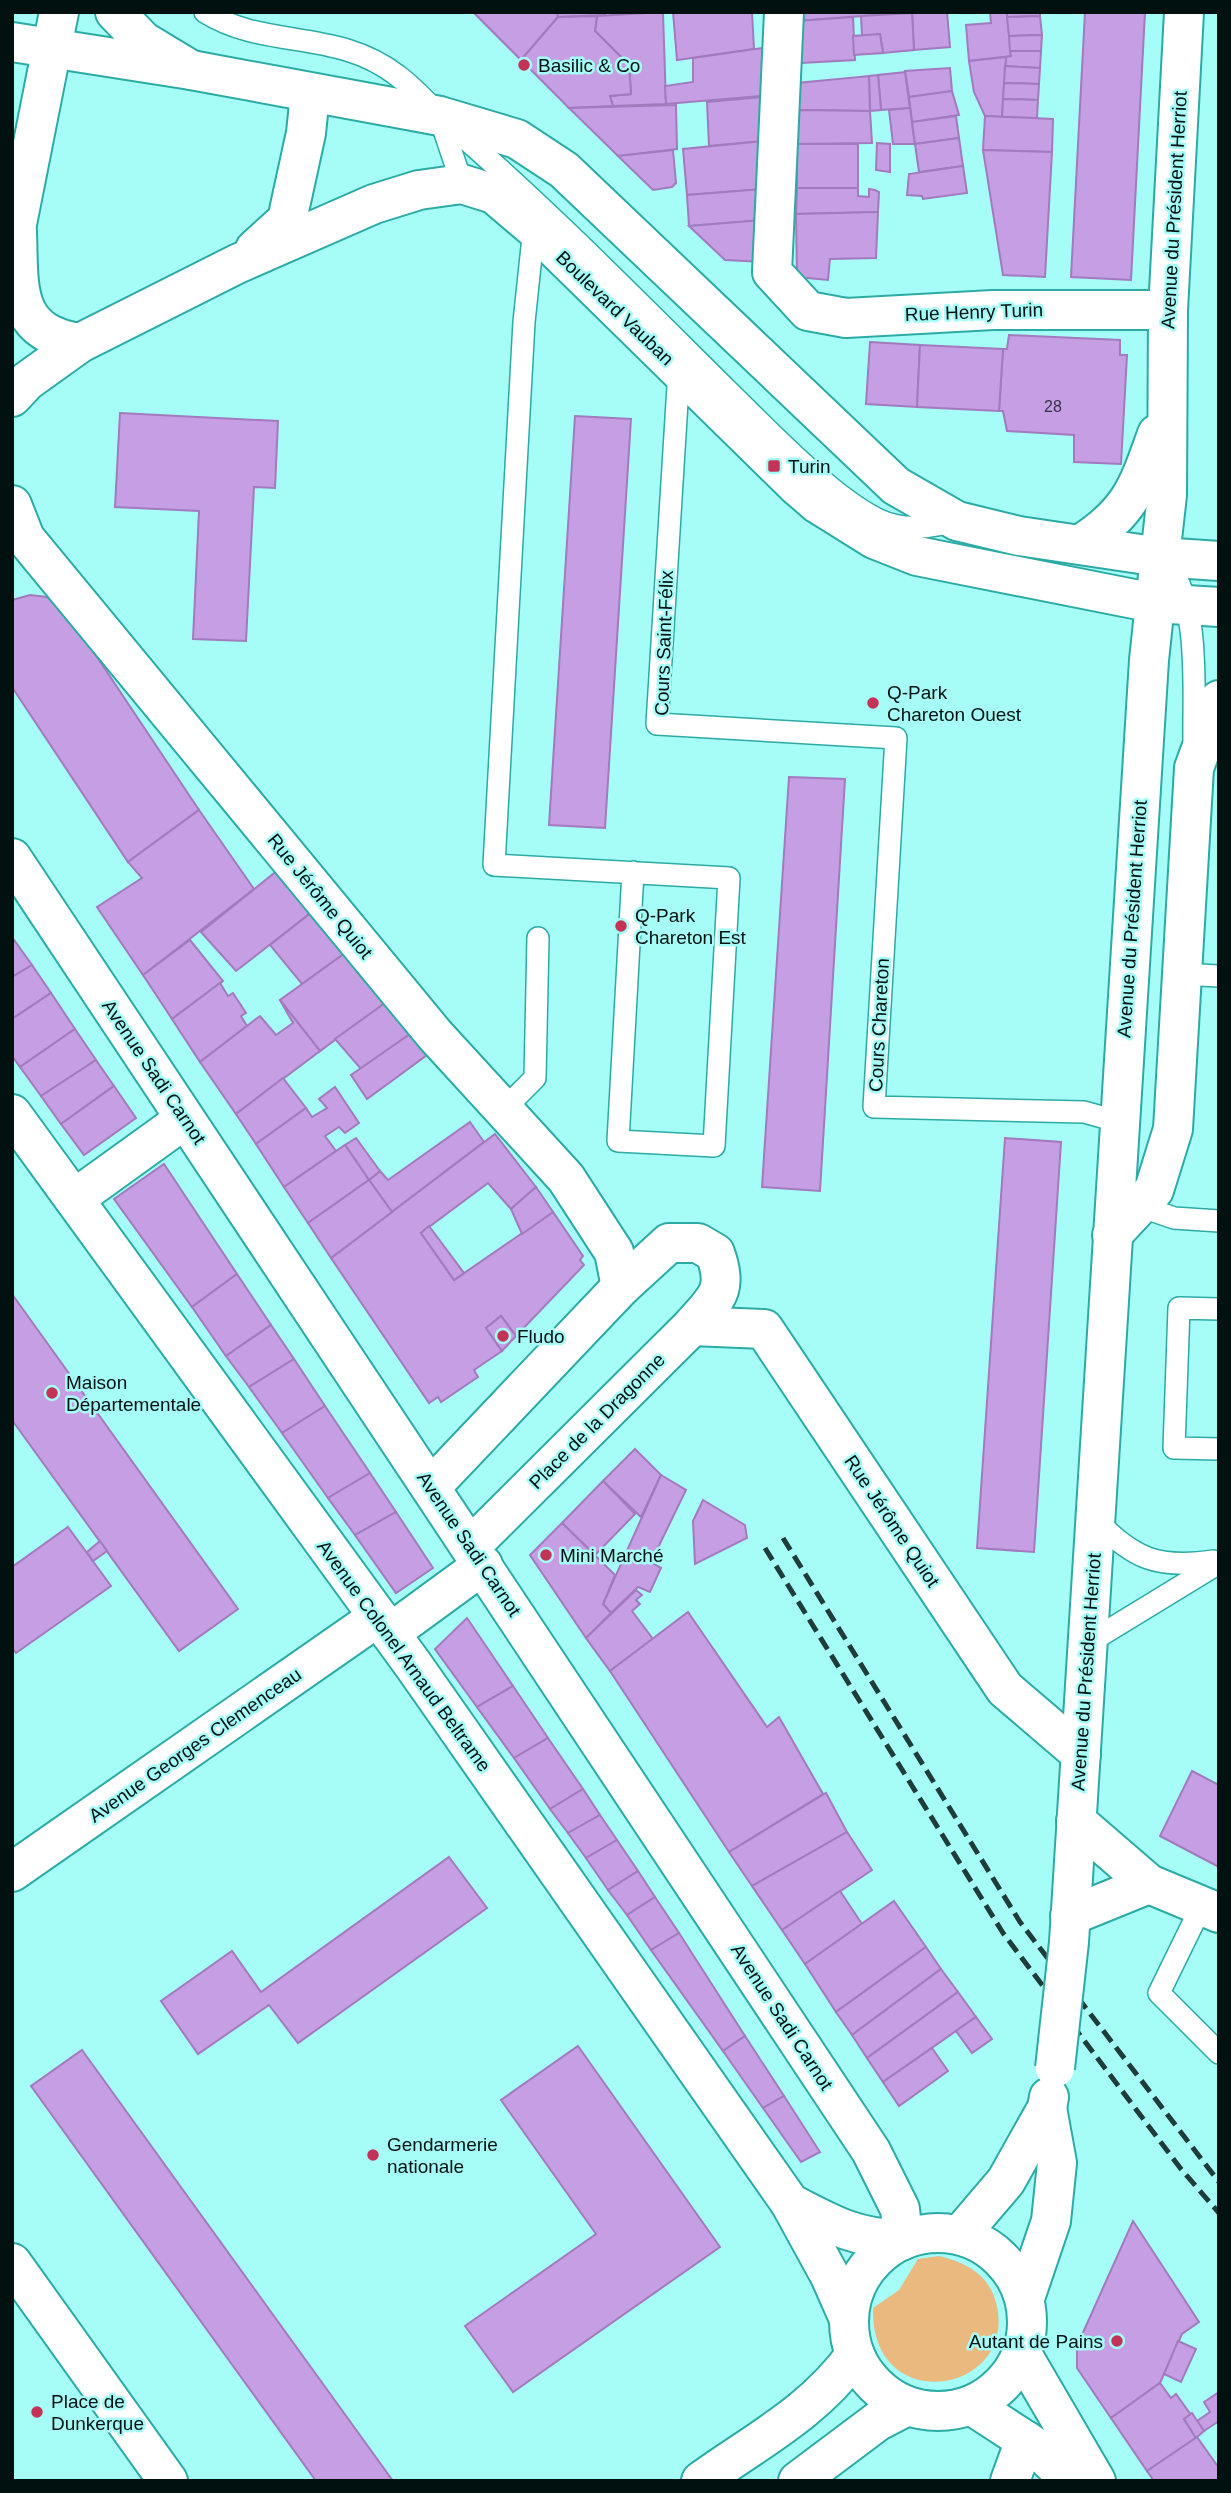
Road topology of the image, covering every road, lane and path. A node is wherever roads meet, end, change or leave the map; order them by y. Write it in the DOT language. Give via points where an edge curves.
graph roads {
  1 [pos="59,12"];
  2 [pos="115,12"];
  3 [pos="205,12"];
  4 [pos="784,12"];
  5 [pos="1184,12"];
  6 [pos="12,42"];
  7 [pos="52,49"];
  8 [pos="191,70"];
  9 [pos="310,93"];
  10 [pos="440,116"];
  11 [pos="462,184"];
  12 [pos="534,229"];
  13 [pos="15,240"];
  14 [pos="237,264"];
  15 [pos="1168,310"];
  16 [pos="80,342"];
  17 [pos="679,370"];
  18 [pos="12,397"];
  19 [pos="1166,408"];
  20 [pos="12,505"];
  21 [pos="1081,544"];
  22 [pos="1160,557"];
  23 [pos="1219,561"];
  24 [pos="1186,605"];
  25 [pos="1219,700"];
  26 [pos="896,738"];
  27 [pos="1194,768"];
  28 [pos="12,858"];
  29 [pos="633,872"];
  30 [pos="538,938"];
  31 [pos="1181,974"];
  32 [pos="1219,976"];
  33 [pos="504,1109"];
  34 [pos="12,1114"];
  35 [pos="185,1119"];
  36 [pos="1120,1122"];
  37 [pos="74,1199"];
  38 [pos="1128,1202"];
  39 [pos="1219,1221"];
  40 [pos="621,1287"];
  41 [pos="1219,1309"];
  42 [pos="692,1326"];
  43 [pos="1219,1449"];
  44 [pos="431,1487"];
  45 [pos="1095,1519"];
  46 [pos="477,1556"];
  47 [pos="1219,1561"];
  48 [pos="384,1625"];
  49 [pos="1088,1643"];
  50 [pos="1081,1754"];
  51 [pos="1076,1821"];
  52 [pos="12,1872"];
  53 [pos="1149,1884"];
  54 [pos="1071,1904"];
  55 [pos="1210,1909"];
  56 [pos="1219,2053"];
  57 [pos="1047,2108"];
  58 [pos="790,2203"];
  59 [pos="960,2235"];
  60 [pos="903,2240"];
  61 [pos="12,2263"];
  62 [pos="1025,2298"];
  63 [pos="852,2337"];
  64 [pos="1022,2354"];
  65 [pos="971,2405"];
  66 [pos="907,2406"];
  67 [pos="1025,2440"];
  68 [pos="168,2481"];
  69 [pos="701,2481"];
  70 [pos="798,2481"];
  71 [pos="1010,2481"];
  72 [pos="1070,2481"];
  73 [pos="1097,2481"];
  1 -- 7 [label="main road"];
  2 -- 8 [label="main road" via="143,41"];
  3 -- 10 [label="lane" via="242,30 357,51 398,75"];
  4 -- 15 [label="main road, Rue Henry Turin" via="780,282 808,311 846,317 993,310"];
  5 -- 15 [label="main road, Avenue du Président Herriot"];
  6 -- 7 [label="main road"];
  7 -- 8 [label="main road"];
  7 -- 13 [label="main road"];
  8 -- 9 [label="main road"];
  9 -- 10 [label="main road"];
  9 -- 14 [label="main road" via="287,220"];
  10 -- 11 [label="lane"];
  10 -- 21 [label="main road" via="517,139 543,154 896,486 957,521"];
  11 -- 12 [label="main road, Boulevard Vauban" via="494,194"];
  11 -- 14 [label="main road, Boulevard Vauban" via="419,190 374,204"];
  12 -- 17 [label="main road, Boulevard Vauban"];
  12 -- 29 [label="lane" via="524,322 494,865"];
  13 -- 16 [label="main road" via="21,297 28,315 42,332"];
  14 -- 16 [label="main road"];
  15 -- 19 [label="main road, Avenue du Président Herriot"];
  16 -- 18 [label="main road"];
  17 -- 24 [label="main road, Boulevard Vauban" via="796,485 874,539 924,558"];
  17 -- 26 [label="lane, Cours Saint-Félix" via="657,724"];
  19 -- 21 [label="main road, Avenue du Président Herriot" via="1136,493 1098,534"];
  19 -- 22 [label="main road, Avenue du Président Herriot" via="1167,495"];
  20 -- 33 [label="main road, Rue Jérôme Quiot" via="25,538 435,1035"];
  21 -- 22 [label="main road"];
  22 -- 23 [label="main road"];
  22 -- 24 [label="main road"];
  24 -- 27 [label="lane"];
  24 -- 36 [label="main road, Avenue du Président Herriot"];
  25 -- 27 [label="main road, Avenue du Président Herriot"];
  26 -- 36 [label="lane, Cours Chareton" via="874,1107 1084,1112"];
  27 -- 31 [label="main road, Avenue du Président Herriot"];
  28 -- 35 [label="main road, Avenue Sadi Carnot"];
  29 -- 29 [label="lane" via="729,878 714,1146 618,1141"];
  30 -- 33 [label="lane" via="535,1078"];
  31 -- 32 [label="lane"];
  31 -- 38 [label="main road, Avenue du Président Herriot" via="1173,1129 1154,1190"];
  33 -- 40 [label="main road, Rue Jérôme Quiot" via="566,1178 614,1252"];
  34 -- 37 [label="main road, Avenue Colonel Arnaud Beltrame"];
  35 -- 37 [label="main road"];
  35 -- 44 [label="main road, Avenue Sadi Carnot"];
  36 -- 38 [label="main road, Avenue du Président Herriot"];
  37 -- 48 [label="main road, Avenue Colonel Arnaud Beltrame"];
  38 -- 39 [label="lane" via="1174,1218"];
  38 -- 45 [label="main road, Avenue du Président Herriot" via="1112,1235"];
  40 -- 42 [label="main road, Place de la Dragonne" via="669,1243 698,1243 715,1253 722,1271 721,1292"];
  40 -- 44 [label="main road"];
  41 -- 43 [label="lane" via="1179,1308 1174,1448"];
  42 -- 46 [label="main road, Place de la Dragonne"];
  42 -- 50 [label="main road, Rue Jérôme Quiot" via="764,1329 1005,1689"];
  44 -- 46 [label="main road, Avenue Sadi Carnot"];
  45 -- 47 [label="lane" via="1116,1541 1141,1556 1187,1564"];
  45 -- 49 [label="main road, Avenue du Président Herriot"];
  46 -- 48 [label="main road, Place de la Dragonne"];
  46 -- 60 [label="main road, Avenue Sadi Carnot" via="871,2151 900,2209"];
  47 -- 49 [label="lane"];
  48 -- 52 [label="main road, Avenue Georges Clemenceau"];
  48 -- 58 [label="main road, Avenue Colonel Arnaud Beltrame"];
  49 -- 50 [label="main road, Avenue du Président Herriot"];
  50 -- 51 [label="main road, Avenue du Président Herriot"];
  51 -- 53 [label="main road"];
  51 -- 54 [label="main road, Avenue du Président Herriot"];
  53 -- 54 [label="main road"];
  53 -- 55 [label="main road"];
  54 -- 57 [label="main road, Avenue du Président Herriot, bridge"];
  55 -- 56 [label="lane" via="1158,1993"];
  57 -- 59 [label="main road, Avenue du Président Herriot" via="1006,2181"];
  57 -- 62 [label="main road, Avenue du Président Herriot" via="1057,2163 1051,2221"];
  58 -- 60 [label="main road, Avenue Colonel Arnaud Beltrame" via="844,2231 870,2239"];
  58 -- 63 [label="main road, Avenue Colonel Arnaud Beltrame" via="830,2276"];
  59 -- 60 [label="main road" via="925,2234"];
  59 -- 62 [label="main road" via="1001,2258 1016,2276"];
  60 -- 63 [label="main road" via="864,2271 853,2294"];
  61 -- 68 [label="main road"];
  62 -- 64 [label="main road" via="1028,2319"];
  63 -- 66 [label="main road" via="867,2377"];
  63 -- 69 [label="main road" via="834,2384 807,2409"];
  64 -- 65 [label="main road" via="999,2387"];
  64 -- 73 [label="main road"];
  65 -- 66 [label="main road" via="928,2410"];
  65 -- 67 [label="main road"];
  66 -- 70 [label="main road" via="878,2421"];
  67 -- 71 [label="main road"];
  67 -- 72 [label="main road"];
}
